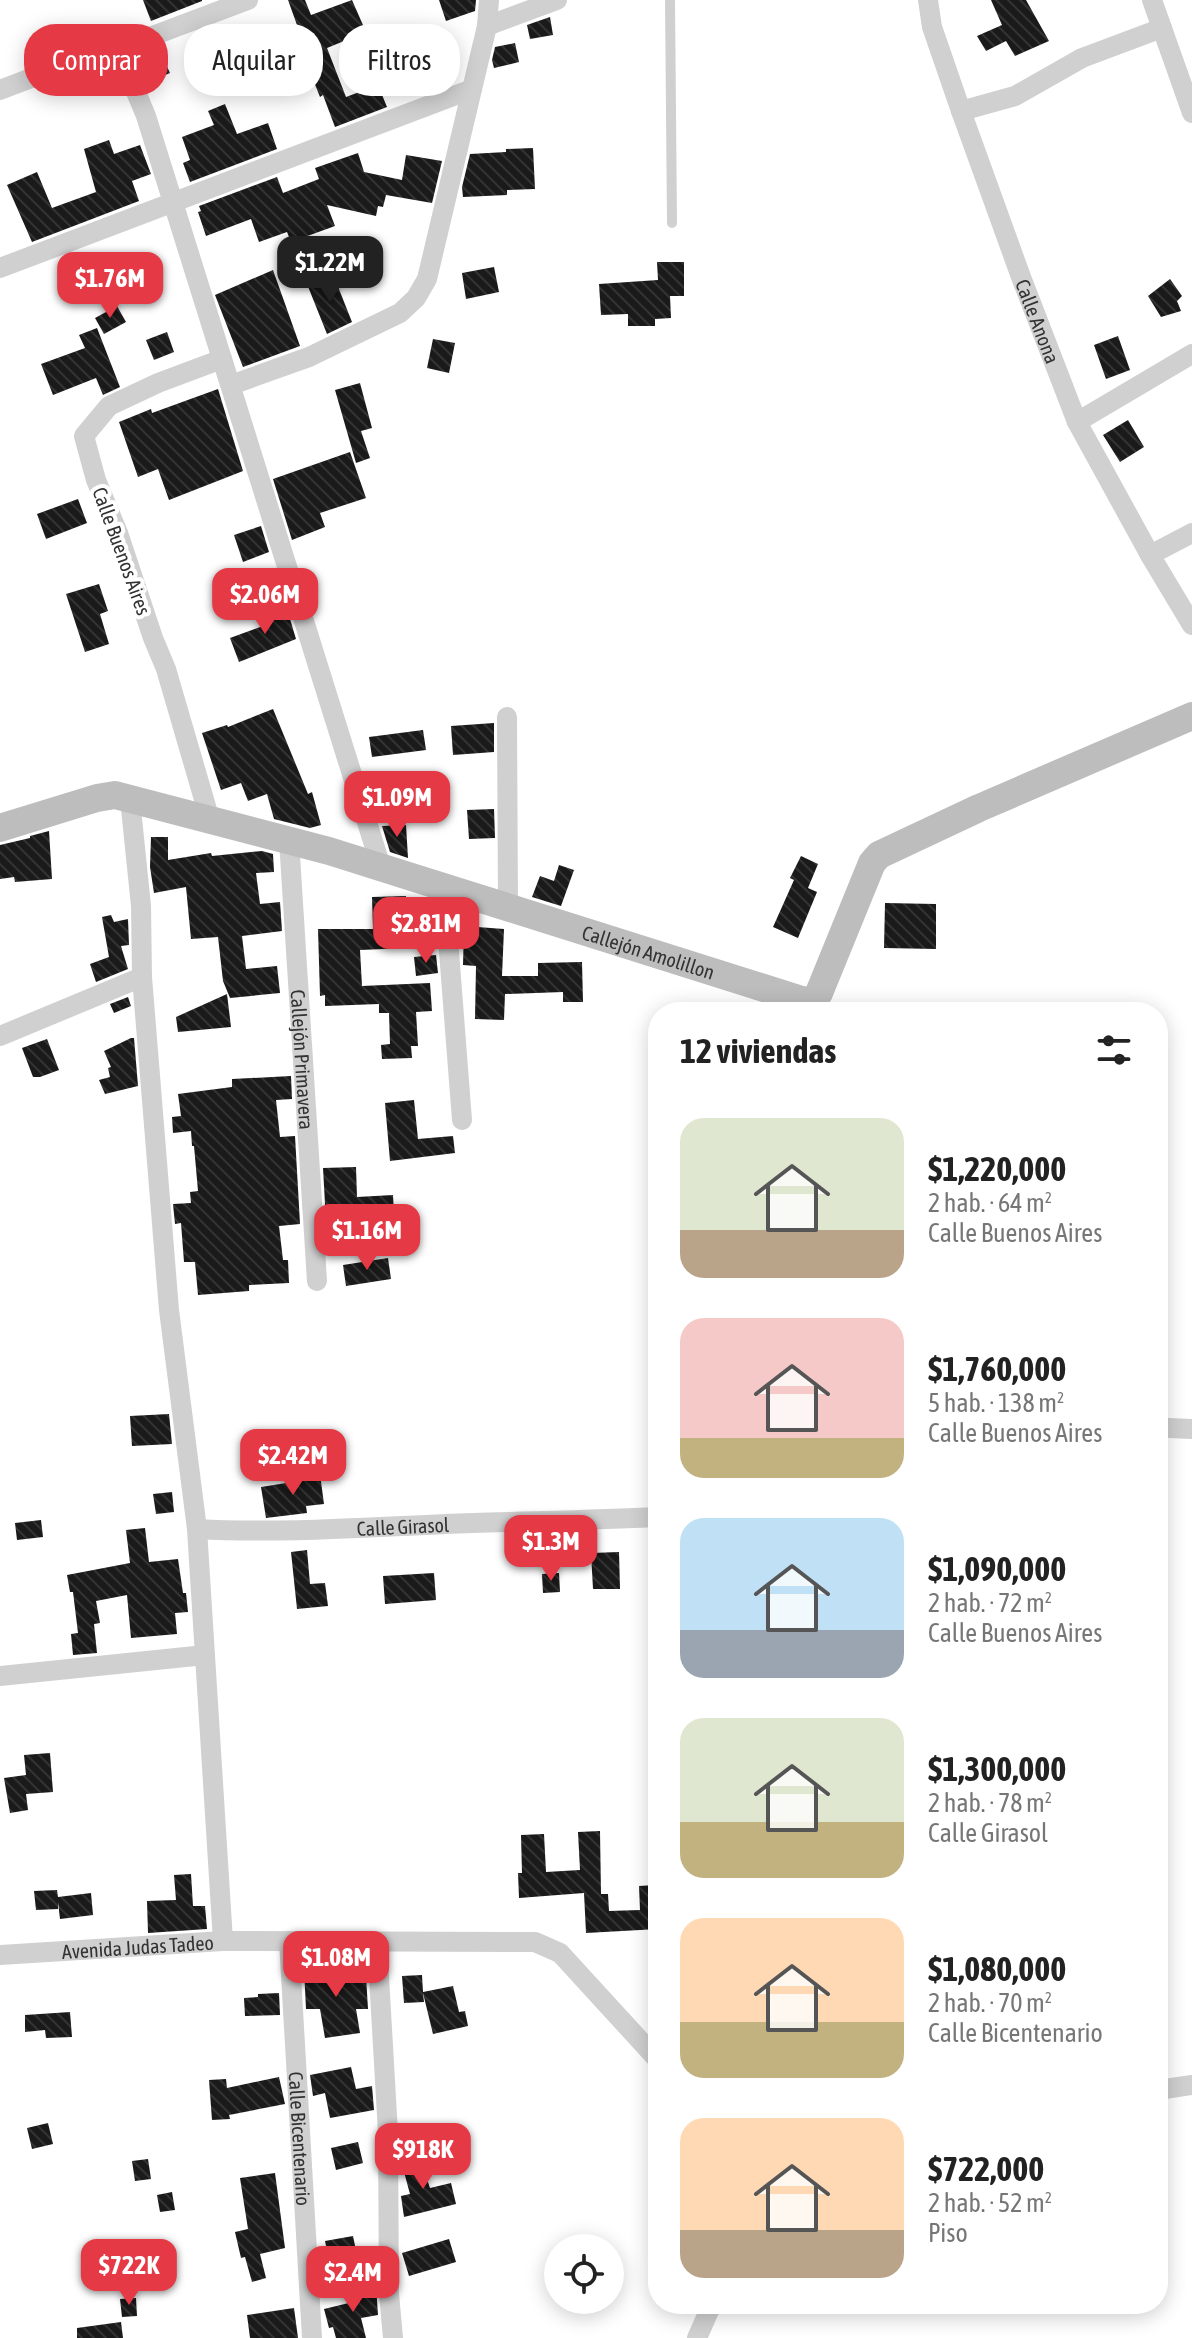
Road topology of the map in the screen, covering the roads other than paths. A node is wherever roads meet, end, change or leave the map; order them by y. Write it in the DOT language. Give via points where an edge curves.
graph roads {
  1 [pos="248,0"];
  2 [pos="489,0"];
  3 [pos="557,0"];
  4 [pos="670,0"];
  5 [pos="928,0"];
  6 [pos="1152,0"];
  7 [pos="487,26"];
  8 [pos="1162,28"];
  9 [pos="168,30"];
  10 [pos="24,81"];
  11 [pos="472,89"];
  12 [pos="0,90"];
  13 [pos="138,96"];
  14 [pos="961,111"];
  15 [pos="1192,113"];
  16 [pos="173,203"];
  17 [pos="672,223"];
  18 [pos="0,268"];
  19 [pos="1192,354"];
  20 [pos="222,359"];
  21 [pos="231,385"];
  22 [pos="1077,422"];
  23 [pos="1192,533"];
  24 [pos="1150,555"];
  25 [pos="1192,625"];
  26 [pos="1192,716"];
  27 [pos="507,717"];
  28 [pos="130,799"];
  29 [pos="210,820"];
  30 [pos="0,828"];
  31 [pos="289,840"];
  32 [pos="381,867"];
  33 [pos="444,887"];
  34 [pos="508,906"];
  35 [pos="142,977"];
  36 [pos="808,1002"];
  37 [pos="817,1002"];
  38 [pos="0,1036"];
  39 [pos="462,1120"];
  40 [pos="317,1281"];
  41 [pos="1168,1428"];
  42 [pos="1192,1429"];
  43 [pos="648,1517"];
  44 [pos="197,1529"];
  45 [pos="205,1655"];
  46 [pos="0,1676"];
  47 [pos="223,1941"];
  48 [pos="289,1941"];
  49 [pos="377,1942"];
  50 [pos="0,1955"];
  51 [pos="648,2049"];
  52 [pos="1192,2085"];
  53 [pos="1168,2089"];
  54 [pos="708,2314"];
  55 [pos="312,2338"];
  56 [pos="393,2338"];
  57 [pos="697,2338"];
  1 -- 9 [label="street"];
  2 -- 7 [label="street"];
  3 -- 7 [label="street"];
  4 -- 17 [label="lane"];
  5 -- 14 [label="street, Calle Anona"];
  6 -- 8 [label="street"];
  7 -- 11 [label="street"];
  8 -- 14 [label="street" via="1082,58 1015,96"];
  8 -- 15 [label="street"];
  10 -- 12 [label="street"];
  11 -- 16 [label="street"];
  11 -- 21 [label="street" via="427,279 416,298 400,313 309,357"];
  13 -- 16 [label="street"];
  14 -- 22 [label="street, Calle Anona"];
  16 -- 18 [label="street"];
  16 -- 20 [label="street"];
  19 -- 22 [label="street"];
  20 -- 21 [label="street"];
  20 -- 29 [label="street, Calle Buenos Aires" via="109,406 84,436 166,669"];
  21 -- 32 [label="street"];
  22 -- 24 [label="street, Calle Anona"];
  23 -- 24 [label="street"];
  24 -- 25 [label="street, Calle Anona"];
  26 -- 37 [label="street, Callejón Amolillon" via="879,855"];
  27 -- 34 [label="street"];
  28 -- 29 [label="street, Callejón Amolillon"];
  28 -- 30 [label="street, Callejón Amolillon" via="97,798"];
  28 -- 35 [label="street"];
  29 -- 31 [label="street, Callejón Amolillon"];
  31 -- 32 [label="street, Callejón Amolillon"];
  31 -- 40 [label="street, Callejón Primavera"];
  32 -- 33 [label="street, Callejón Amolillon"];
  33 -- 34 [label="street, Callejón Amolillon"];
  33 -- 39 [label="street"];
  34 -- 36 [label="street, Callejón Amolillon"];
  35 -- 38 [label="street"];
  35 -- 44 [label="street" via="169,1310"];
  41 -- 42 [label="street"];
  43 -- 44 [label="street, Calle Girasol" via="354,1529"];
  44 -- 45 [label="street"];
  45 -- 46 [label="street"];
  45 -- 47 [label="street"];
  47 -- 48 [label="street, Avenida Judas Tadeo"];
  47 -- 50 [label="street, Avenida Judas Tadeo"];
  48 -- 49 [label="street, Avenida Judas Tadeo"];
  48 -- 55 [label="street, Calle Bicentenario"];
  49 -- 51 [label="street, Avenida Judas Tadeo" via="535,1942 560,1953"];
  49 -- 56 [label="street"];
  52 -- 53 [label="street"];
  54 -- 57 [label="street"];
}
